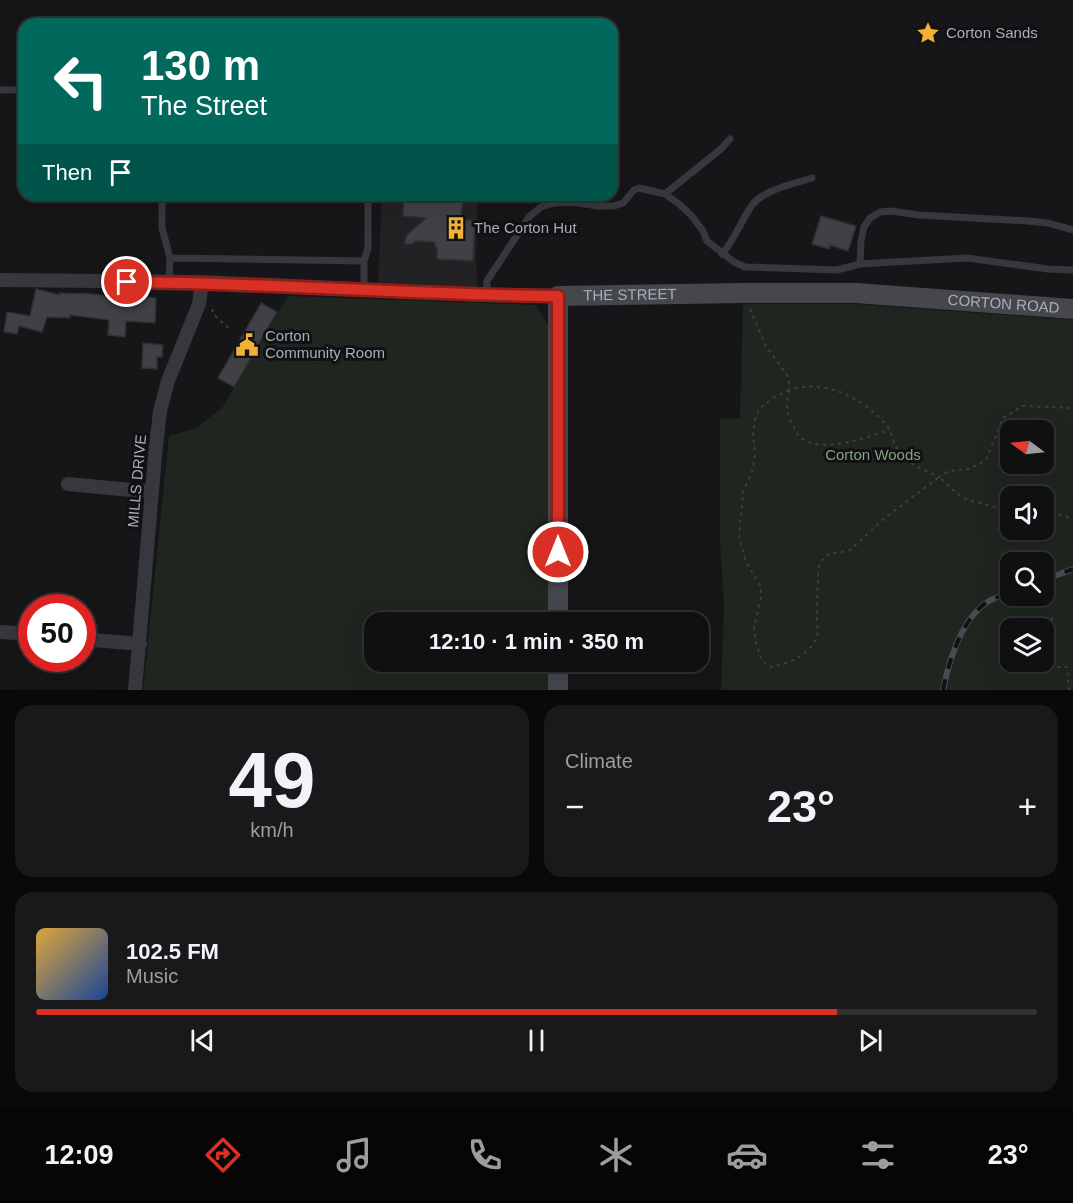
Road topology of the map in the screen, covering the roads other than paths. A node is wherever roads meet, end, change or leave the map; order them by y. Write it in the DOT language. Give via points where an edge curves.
graph roads {
  1 [pos="0,90"];
  2 [pos="18,90"];
  3 [pos="730,139"];
  4 [pos="812,178"];
  5 [pos="665,194"];
  6 [pos="162,201"];
  7 [pos="368,201"];
  8 [pos="1073,230"];
  9 [pos="722,254"];
  10 [pos="170,258"];
  11 [pos="364,261"];
  12 [pos="860,264"];
  13 [pos="1073,270"];
  14 [pos="0,280"];
  15 [pos="169,282"];
  16 [pos="202,282"];
  17 [pos="364,290"];
  18 [pos="486,295"];
  19 [pos="558,296"];
  20 [pos="934,299"];
  21 [pos="1073,309"];
  22 [pos="68,484"];
  23 [pos="152,492"];
  24 [pos="558,612"];
  25 [pos="0,632"];
  26 [pos="18,633"];
  27 [pos="96,640"];
  28 [pos="140,644"];
  29 [pos="558,672"];
  30 [pos="135,690"];
  31 [pos="558,690"];
  1 -- 2 [label="lane"];
  3 -- 5 [label="lane"];
  4 -- 9 [label="lane" via="771,191 753,204"];
  5 -- 9 [label="lane" via="691,215 707,241"];
  5 -- 18 [label="lane" via="639,188 614,206 572,202 541,207 487,281"];
  6 -- 10 [label="lane" via="162,228"];
  7 -- 11 [label="lane" via="368,248"];
  8 -- 12 [label="lane" via="1028,221 880,212 864,226"];
  9 -- 12 [label="lane" via="745,267 837,270"];
  10 -- 11 [label="lane"];
  10 -- 15 [label="lane"];
  11 -- 17 [label="lane"];
  12 -- 13 [label="lane" via="967,258"];
  14 -- 15 [label="street, THE STREET"];
  15 -- 16 [label="street, THE STREET"];
  16 -- 17 [label="street, THE STREET"];
  16 -- 23 [label="street, MILLS DRIVE" via="199,304 160,411"];
  17 -- 18 [label="street, THE STREET"];
  18 -- 19 [label="street, THE STREET"];
  19 -- 20 [label="main road, THE STREET" via="856,293"];
  19 -- 24 [label="main road"];
  20 -- 21 [label="main road, CORTON ROAD"];
  22 -- 23 [label="street"];
  23 -- 28 [label="street, MILLS DRIVE"];
  25 -- 26 [label="street"];
  27 -- 28 [label="street"];
  28 -- 30 [label="street, MILLS DRIVE"];
  29 -- 31 [label="main road"];
}
